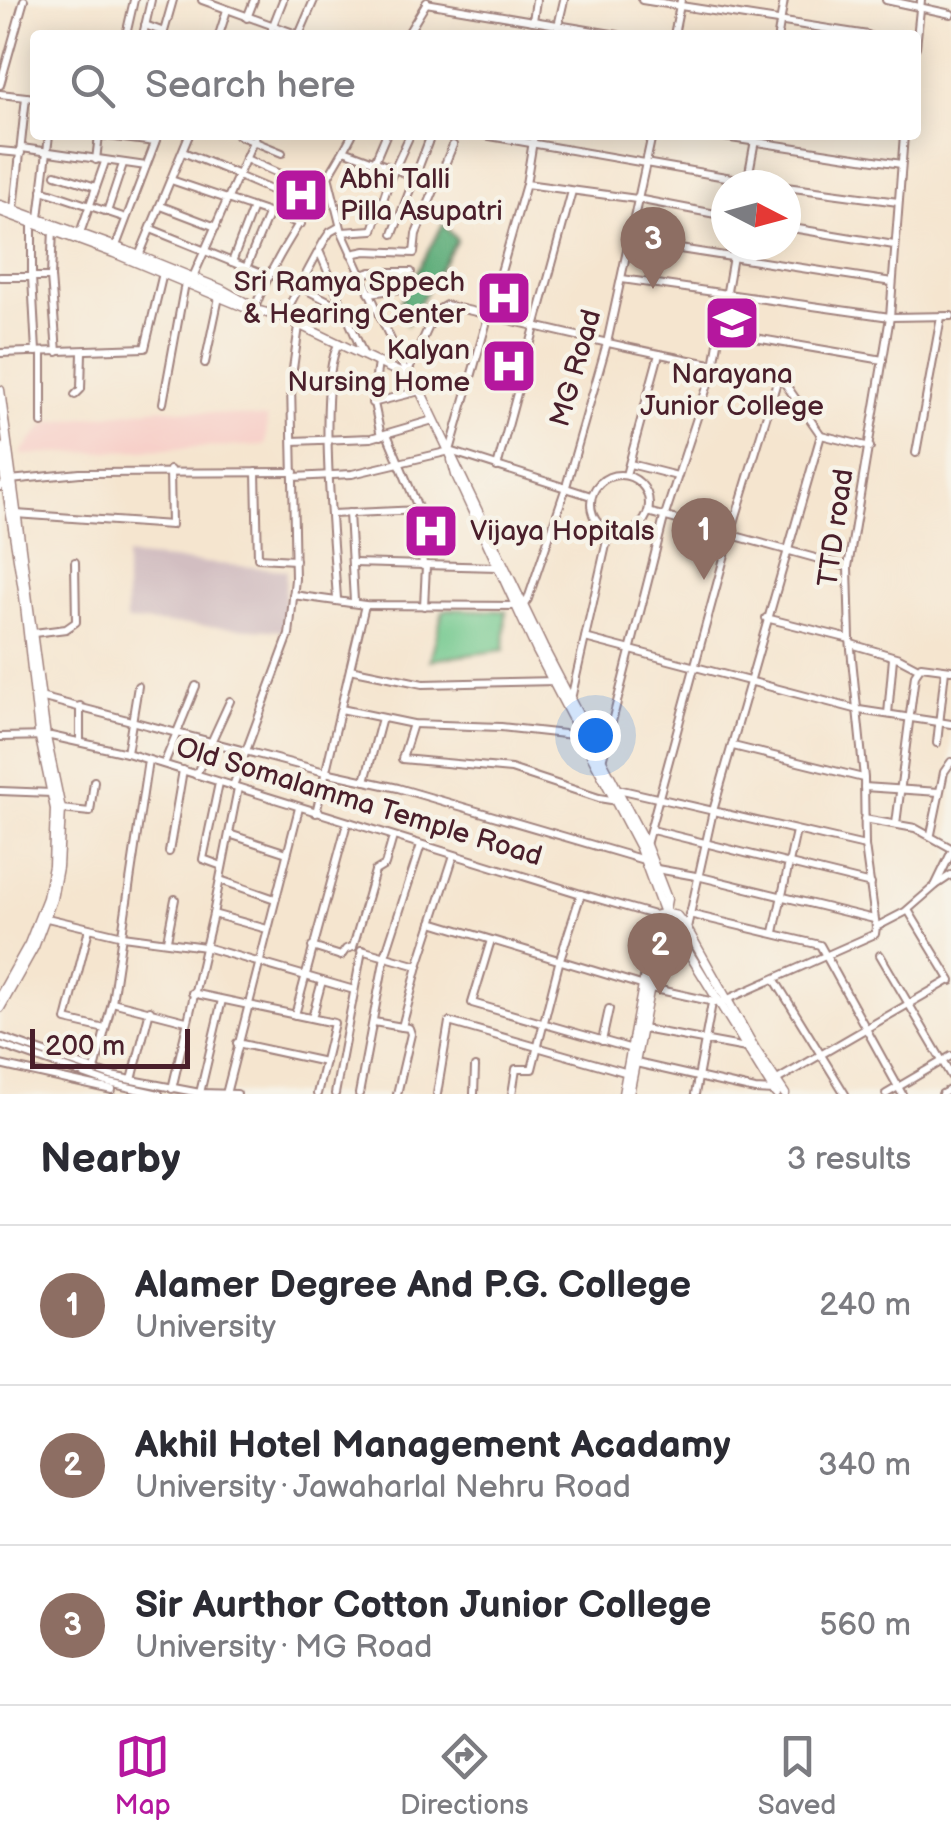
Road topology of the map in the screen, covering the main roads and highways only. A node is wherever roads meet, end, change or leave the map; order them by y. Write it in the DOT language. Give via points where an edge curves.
graph roads {
  1 [pos="0,208"];
  2 [pos="35,219"];
  3 [pos="189,280"];
  4 [pos="255,308"];
  5 [pos="0,390"];
  6 [pos="0,447"];
  7 [pos="450,451"];
  8 [pos="5,484"];
  9 [pos="519,606"];
  10 [pos="558,681"];
  11 [pos="43,738"];
  12 [pos="601,761"];
  13 [pos="664,913"];
  14 [pos="3,983"];
  15 [pos="648,986"];
  16 [pos="0,996"];
  17 [pos="719,1002"];
  18 [pos="0,1008"];
  19 [pos="635,1050"];
  20 [pos="630,1074"];
  21 [pos="775,1092"];
  22 [pos="626,1094"];
  23 [pos="785,1094"];
  1 -- 2 [label="main road"];
  1 -- 2 [label="main road"];
  2 -- 3 [label="main road"];
  2 -- 3 [label="main road"];
  3 -- 4 [label="main road"];
  3 -- 4 [label="main road"];
  4 -- 7 [label="main road" via="407,374"];
  5 -- 8 [label="main road"];
  6 -- 8 [label="main road"];
  7 -- 9 [label="main road"];
  7 -- 9 [label="main road"];
  8 -- 11 [label="main road"];
  8 -- 11 [label="main road" via="16,514 34,633"];
  9 -- 10 [label="main road"];
  10 -- 12 [label="main road"];
  10 -- 12 [label="main road"];
  11 -- 14 [label="main road" via="55,839 47,898 29,944"];
  11 -- 18 [label="main road" via="61,808 58,867 47,918"];
  12 -- 13 [label="main road"];
  12 -- 13 [label="main road" via="657,869 667,899"];
  13 -- 15 [label="main road"];
  13 -- 17 [label="main road"];
  13 -- 17 [label="main road" via="687,929"];
  14 -- 16 [label="main road"];
  15 -- 19 [label="main road"];
  15 -- 19 [label="main road"];
  17 -- 21 [label="main road"];
  17 -- 23 [label="main road"];
  19 -- 20 [label="main road"];
  19 -- 20 [label="main road"];
  20 -- 22 [label="main road"];
}
